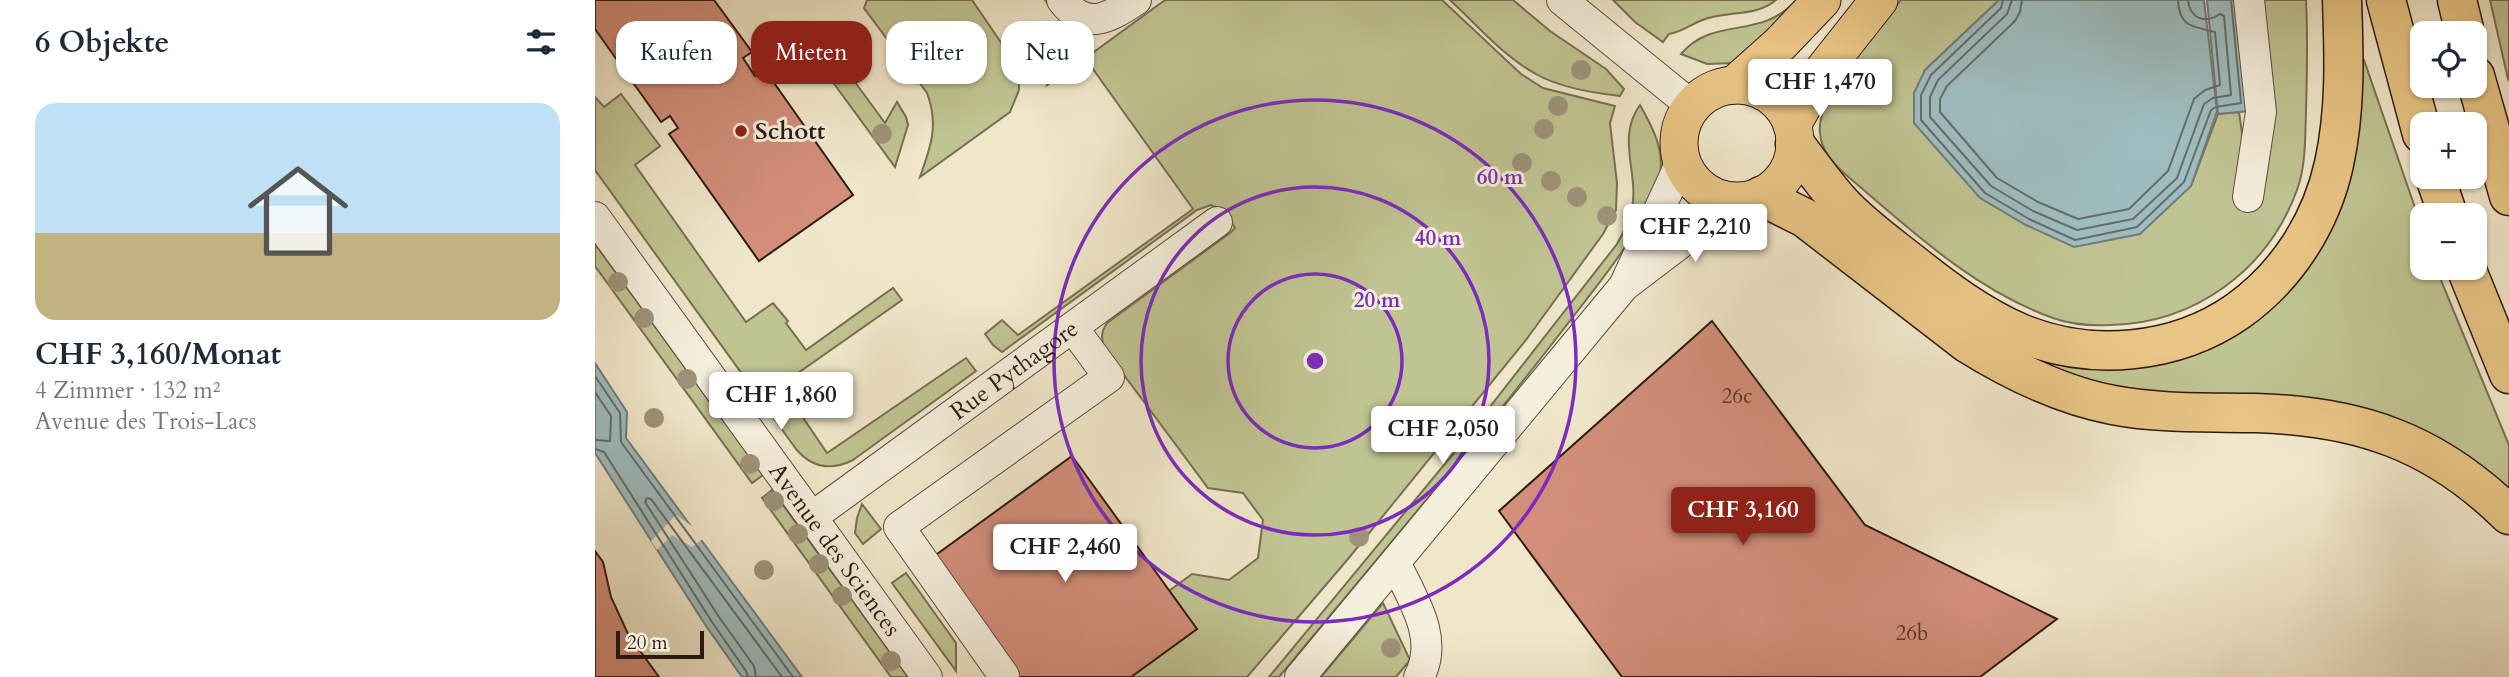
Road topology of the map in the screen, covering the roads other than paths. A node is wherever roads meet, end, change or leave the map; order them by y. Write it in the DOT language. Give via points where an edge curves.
graph roads {
  1 [pos="1062,0"];
  2 [pos="1136,0"];
  3 [pos="1563,0"];
  4 [pos="1822,0"];
  5 [pos="1879,0"];
  6 [pos="2249,0"];
  7 [pos="2342,0"];
  8 [pos="2386,0"];
  9 [pos="2457,0"];
  10 [pos="2462,21"];
  11 [pos="1734,85"];
  12 [pos="2481,98"];
  13 [pos="1692,106"];
  14 [pos="2416,112"];
  15 [pos="1793,135"];
  16 [pos="1682,160"];
  17 [pos="2509,196"];
  18 [pos="2248,197"];
  19 [pos="1749,199"];
  20 [pos="595,217"];
  21 [pos="1217,222"];
  22 [pos="2471,280"];
  23 [pos="1624,286"];
  24 [pos="1073,328"];
  25 [pos="2509,374"];
  26 [pos="2509,515"];
  27 [pos="812,517"];
  28 [pos="1396,564"];
  29 [pos="927,677"];
  30 [pos="1002,677"];
  31 [pos="1300,677"];
  32 [pos="1419,677"];
  1 -- 2 [label="street" via="1071,13 1098,19 1109,18"];
  3 -- 13 [label="street"];
  4 -- 11 [label="main road"];
  5 -- 15 [label="main road" via="1822,72"];
  6 -- 18 [label="street" via="2261,112"];
  7 -- 15 [label="highway" via="2342,118 2334,166 2306,238 2256,298 2188,337 2152,347 2097,351 2060,345 1982,314 1843,205"];
  8 -- 14 [label="highway"];
  9 -- 10 [label="highway"];
  11 -- 13 [label="main road" via="1704,95"];
  11 -- 15 [label="main road" via="1763,91 1776,100 1786,111"];
  12 -- 17 [label="highway"];
  13 -- 16 [label="main road" via="1680,131"];
  15 -- 19 [label="main road" via="1789,169 1782,180"];
  16 -- 19 [label="main road" via="1696,185 1721,199"];
  16 -- 23 [label="street"];
  19 -- 23 [label="street"];
  19 -- 26 [label="highway" via="1805,218 1967,343 2041,383 2090,400 2143,409 2295,415 2364,426 2437,457"];
  20 -- 27 [label="street, Avenue des Sciences"];
  21 -- 24 [label="street, Rue Pythagore"];
  22 -- 25 [label="highway"];
  23 -- 28 [label="street"];
  24 -- 27 [label="street, Rue Pythagore"];
  24 -- 30 [label="street" via="1109,377 898,527"];
  27 -- 29 [label="street, Avenue des Sciences"];
  28 -- 31 [label="street"];
  28 -- 32 [label="street" via="1425,630 1428,645"];
}
